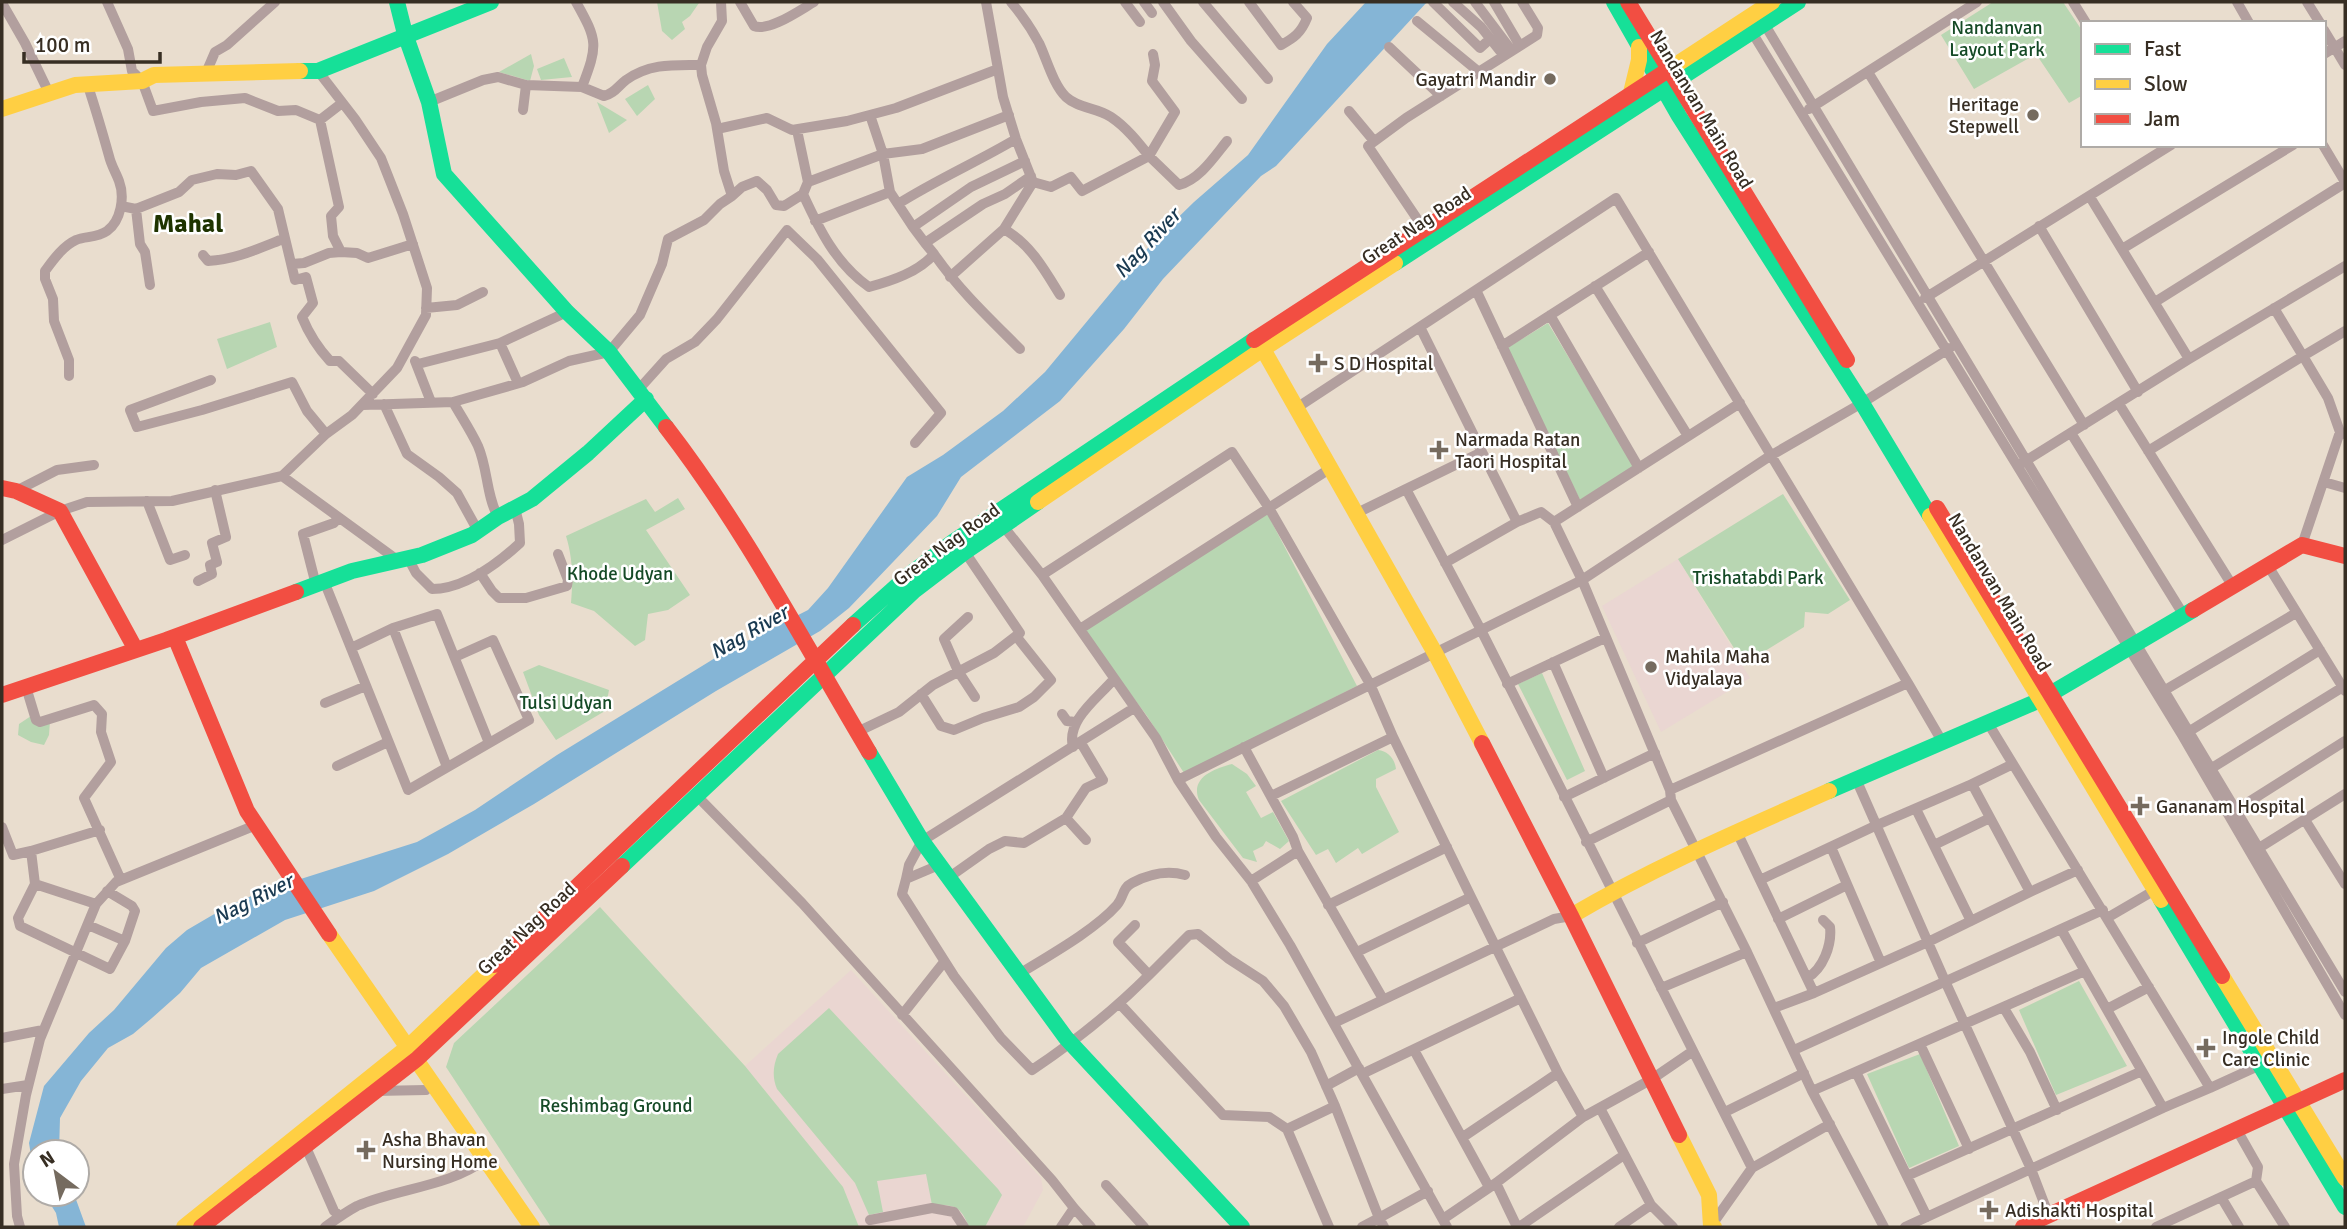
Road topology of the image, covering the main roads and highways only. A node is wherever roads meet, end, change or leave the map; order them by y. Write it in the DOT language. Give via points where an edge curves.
graph roads {
  1 [pos="397,2"];
  2 [pos="491,2"];
  3 [pos="1614,2"];
  4 [pos="1628,2"];
  5 [pos="1798,2"];
  6 [pos="1762,14"];
  7 [pos="405,34"];
  8 [pos="1645,44"];
  9 [pos="1699,57"];
  10 [pos="1665,79"];
  11 [pos="1634,99"];
  12 [pos="2,109"];
  13 [pos="1685,112"];
  14 [pos="1260,344"];
  15 [pos="642,394"];
  16 [pos="9,489"];
  17 [pos="2345,556"];
  18 [pos="170,638"];
  19 [pos="136,650"];
  20 [pos="816,661"];
  21 [pos="2,695"];
  22 [pos="2045,697"];
  23 [pos="1571,916"];
  24 [pos="408,1057"];
  25 [pos="2267,1062"];
  26 [pos="2345,1080"];
  27 [pos="2292,1105"];
  28 [pos="482,1162"];
  29 [pos="2345,1178"];
  30 [pos="2345,1207"];
  31 [pos="2043,1221"];
  32 [pos="525,1226"];
  33 [pos="184,1227"];
  34 [pos="201,1227"];
  35 [pos="1242,1227"];
  36 [pos="1711,1227"];
  37 [pos="2023,1227"];
  1 -- 7 [label="main road"];
  2 -- 7 [label="main road"];
  3 -- 8 [label="main road, Nandanvan Main Road"];
  4 -- 8 [label="main road"];
  5 -- 6 [label="main road, Great Nag Road"];
  6 -- 9 [label="main road, Great Nag Road"];
  7 -- 12 [label="main road" via="318,71 154,75 142,81 87,83"];
  7 -- 15 [label="main road" via="429,102 444,174 567,312 609,352"];
  8 -- 9 [label="main road"];
  8 -- 10 [label="main road, Nandanvan Main Road"];
  8 -- 11 [label="main road"];
  9 -- 10 [label="main road, Great Nag Road"];
  9 -- 13 [label="main road"];
  10 -- 11 [label="main road, Great Nag Road"];
  10 -- 13 [label="main road, Nandanvan Main Road"];
  11 -- 13 [label="main road"];
  11 -- 14 [label="main road, Great Nag Road"];
  11 -- 14 [label="main road, Great Nag Road" via="1424,229"];
  13 -- 22 [label="main road, Nandanvan Main Road"];
  14 -- 20 [label="main road, Great Nag Road"];
  14 -- 20 [label="main road, Great Nag Road" via="953,542 909,575"];
  14 -- 23 [label="main road" via="1435,653"];
  15 -- 18 [label="main road" via="588,453 532,499 454,544 352,571"];
  15 -- 20 [label="main road" via="703,475"];
  16 -- 19 [label="main road" via="60,511"];
  17 -- 22 [label="main road" via="2302,545"];
  18 -- 19 [label="main road"];
  18 -- 24 [label="main road" via="230,796"];
  19 -- 21 [label="main road"];
  20 -- 24 [label="main road, Great Nag Road"];
  20 -- 24 [label="main road, Great Nag Road" via="697,796"];
  20 -- 35 [label="main road" via="922,841 1070,1042"];
  22 -- 23 [label="main road" via="1696,849"];
  22 -- 25 [label="main road"];
  22 -- 25 [label="main road, Nandanvan Main Road" via="2155,890"];
  23 -- 36 [label="main road" via="1709,1195"];
  24 -- 28 [label="main road"];
  24 -- 28 [label="main road" via="426,1090"];
  24 -- 33 [label="main road, Great Nag Road"];
  24 -- 34 [label="main road, Great Nag Road" via="375,1091"];
  25 -- 27 [label="main road, Nandanvan Main Road"];
  26 -- 27 [label="main road"];
  27 -- 29 [label="main road"];
  27 -- 30 [label="main road, Nandanvan Main Road"];
  27 -- 31 [label="main road"];
  28 -- 32 [label="main road"];
  31 -- 37 [label="main road"];
}
